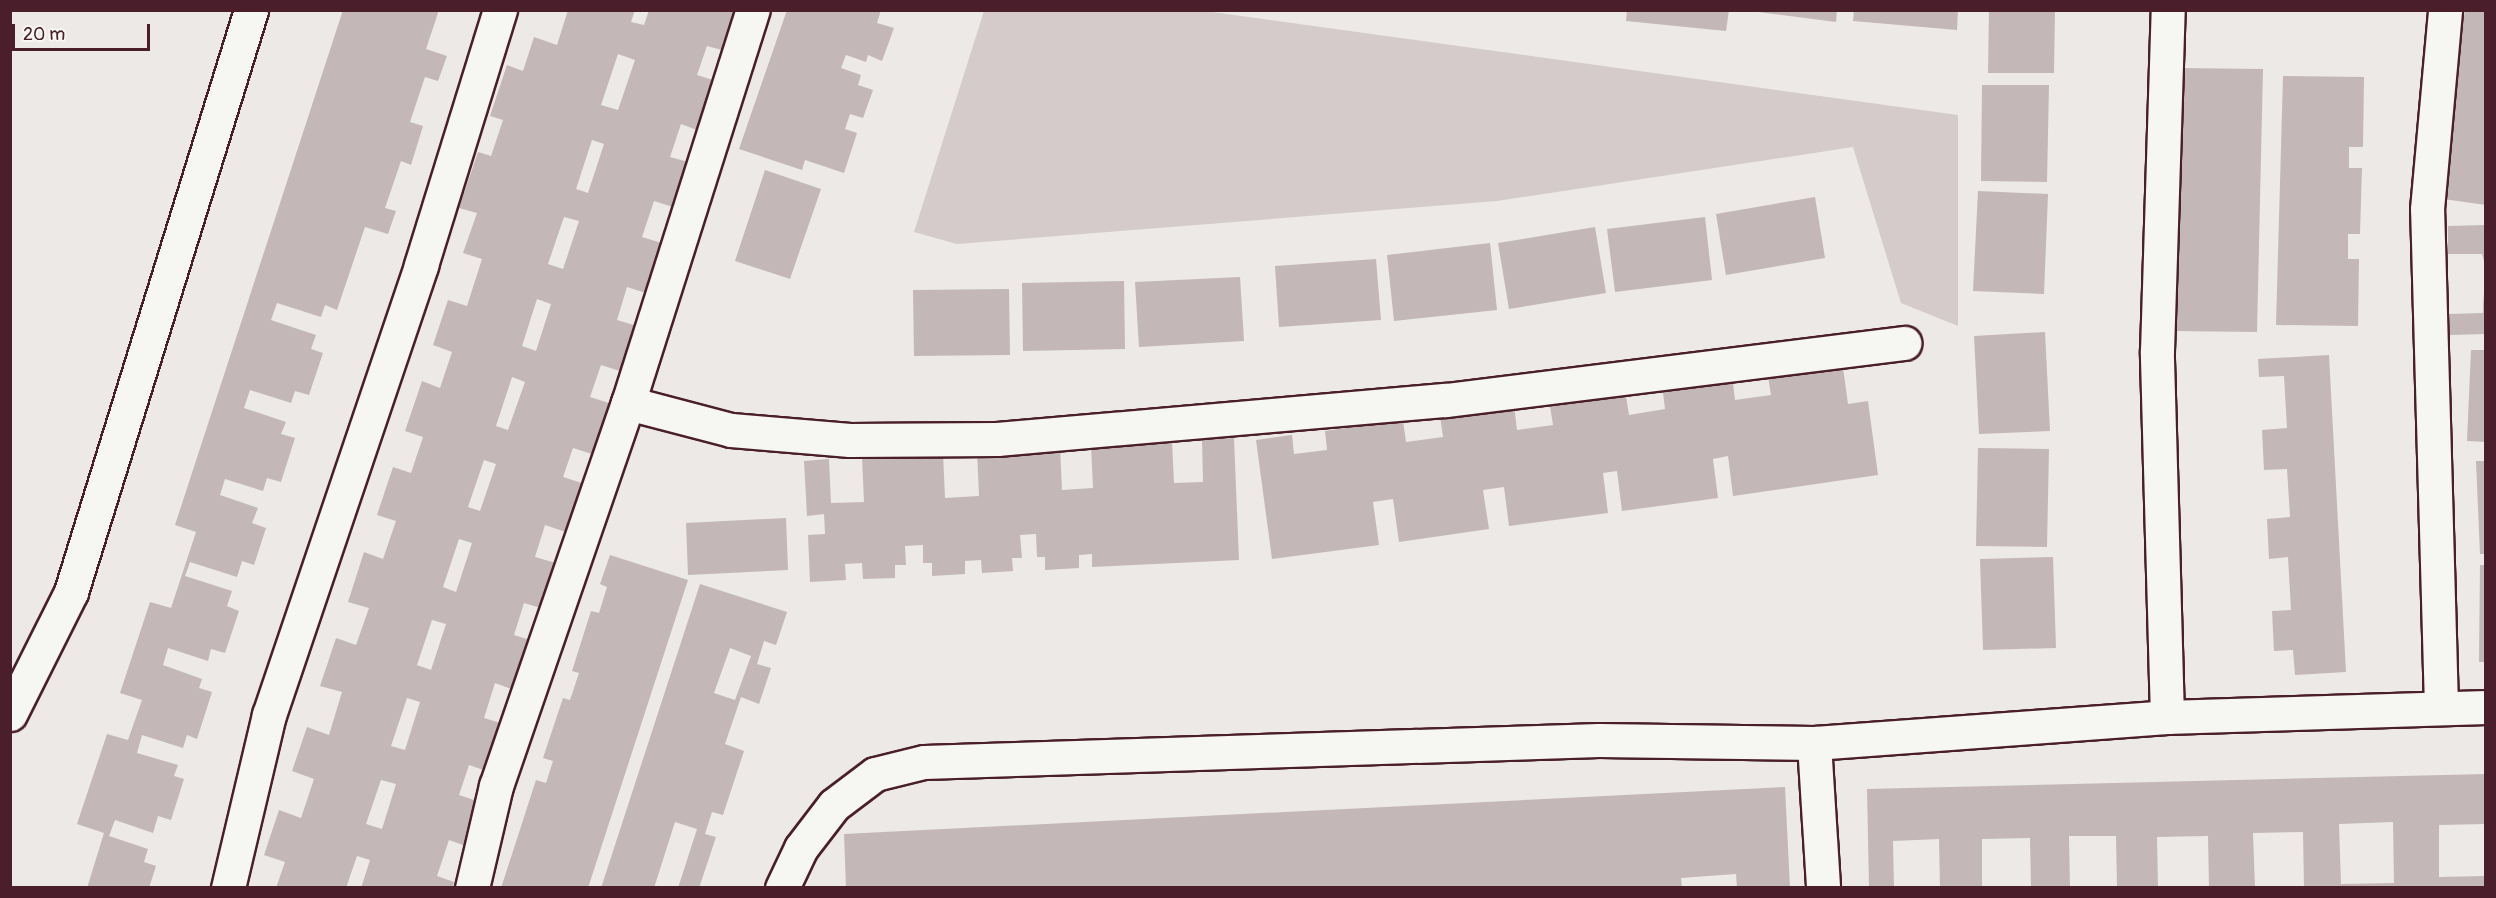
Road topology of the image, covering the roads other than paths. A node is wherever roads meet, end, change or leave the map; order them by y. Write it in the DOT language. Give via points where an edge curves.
graph roads {
  1 [pos="251,10"];
  2 [pos="500,10"];
  3 [pos="753,10"];
  4 [pos="2168,10"];
  5 [pos="2445,10"];
  6 [pos="1904,343"];
  7 [pos="628,403"];
  8 [pos="2441,707"];
  9 [pos="2486,707"];
  10 [pos="10,714"];
  11 [pos="2167,717"];
  12 [pos="1814,742"];
  13 [pos="228,888"];
  14 [pos="472,888"];
  15 [pos="782,888"];
  16 [pos="1823,888"];
  1 -- 10 [label="street" via="71,592"];
  2 -- 13 [label="street" via="421,265 269,715"];
  3 -- 7 [label="street"];
  4 -- 11 [label="street" via="2157,351"];
  5 -- 8 [label="street" via="2427,209"];
  6 -- 7 [label="street" via="1446,400 997,439 850,440 731,430"];
  7 -- 14 [label="street" via="496,786"];
  8 -- 9 [label="street"];
  8 -- 11 [label="street"];
  11 -- 12 [label="street"];
  12 -- 15 [label="street" via="1599,740 924,762 875,774 834,806 801,848"];
  12 -- 16 [label="street"];
}
